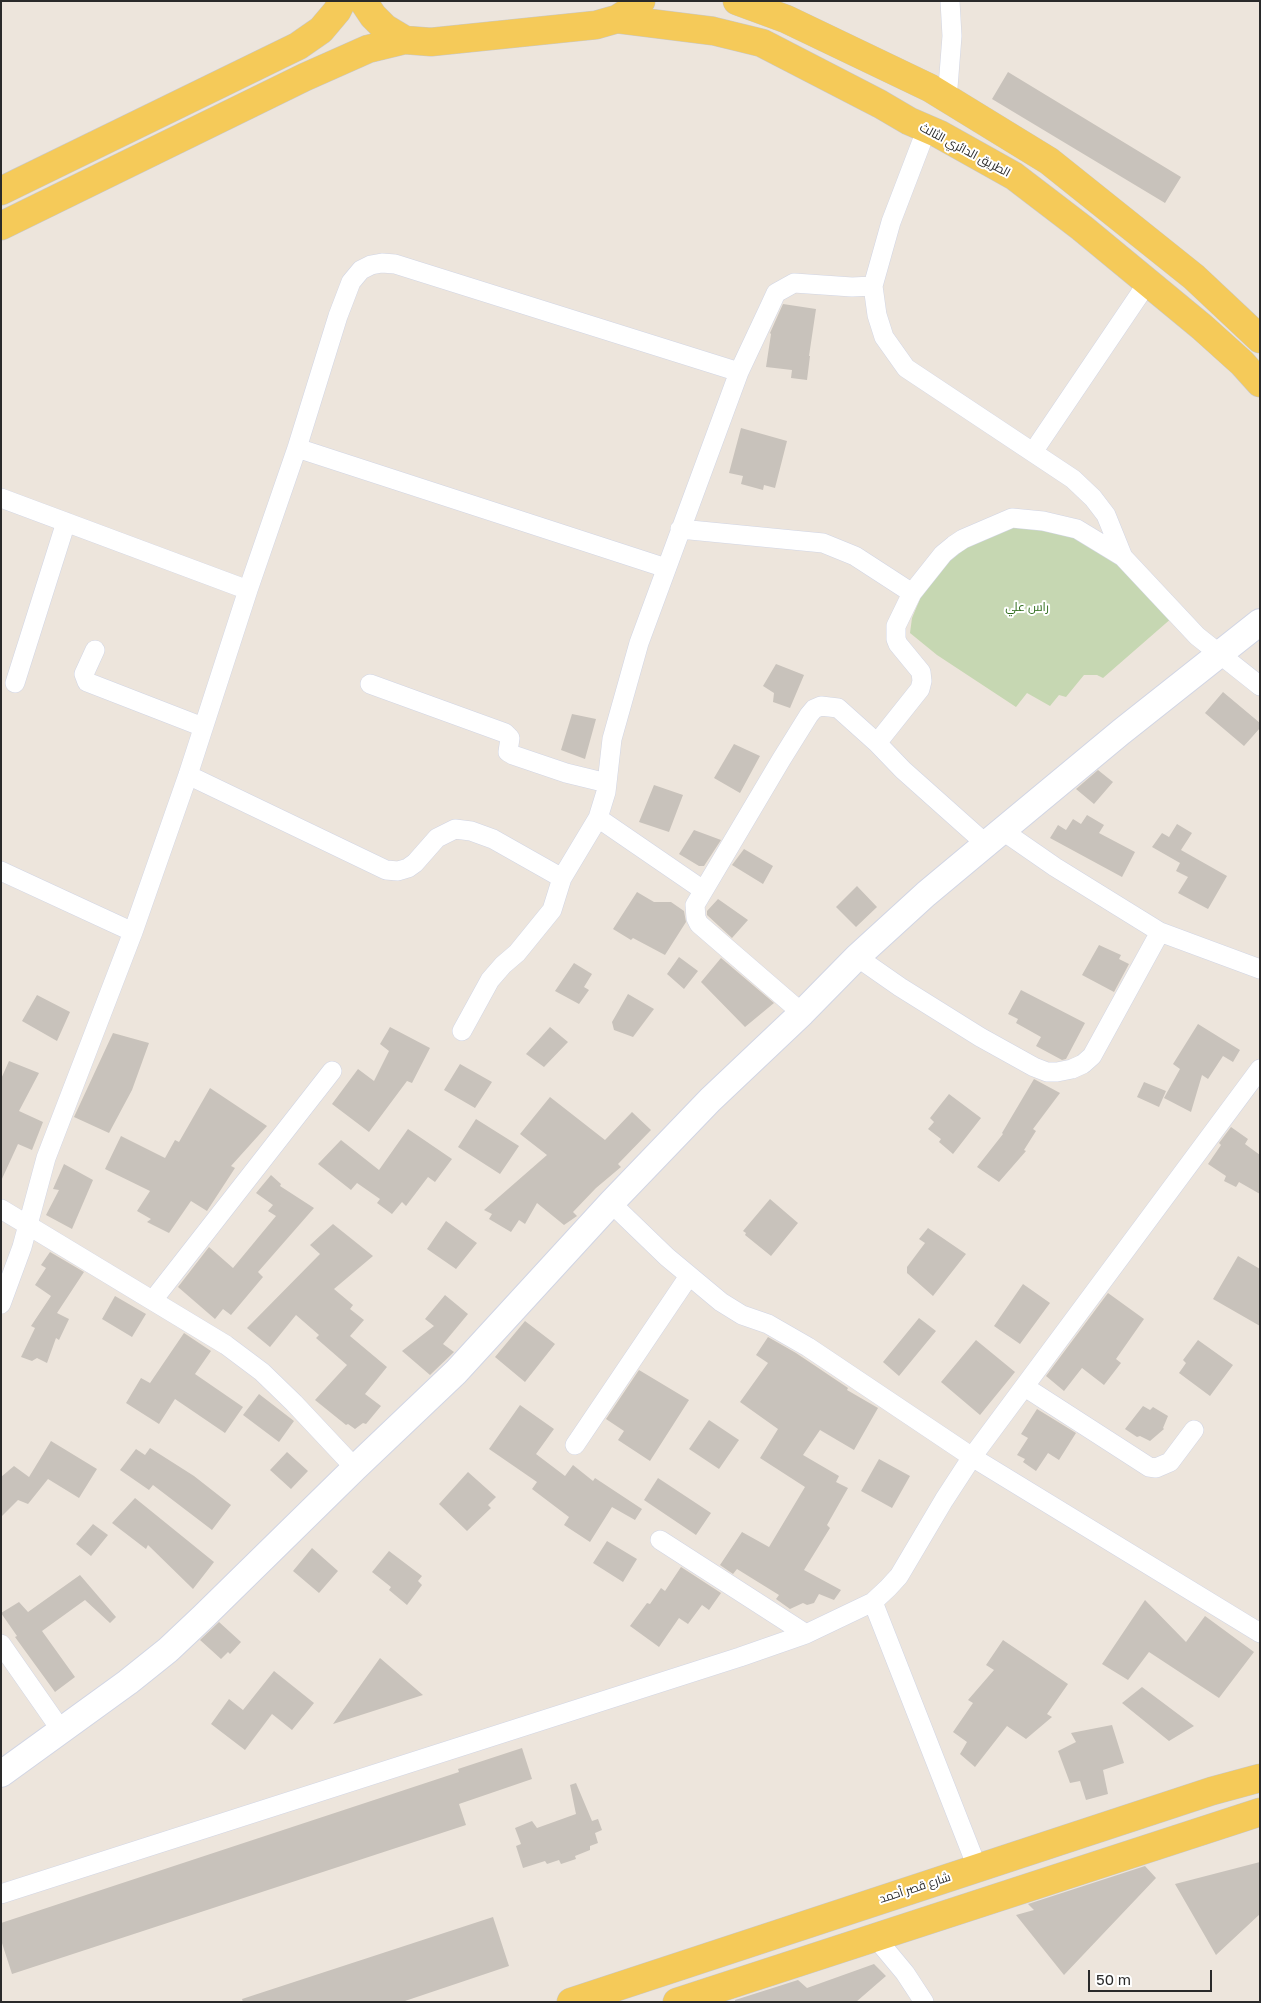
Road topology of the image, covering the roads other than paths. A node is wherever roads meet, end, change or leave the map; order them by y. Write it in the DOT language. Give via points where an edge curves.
graph roads {
  1 [pos="342,1"];
  2 [pos="363,1"];
  3 [pos="641,1"];
  4 [pos="737,1"];
  5 [pos="950,1"];
  6 [pos="617,19"];
  7 [pos="405,40"];
  8 [pos="947,100"];
  9 [pos="927,128"];
  10 [pos="1,191"];
  11 [pos="1,226"];
  12 [pos="1148,282"];
  13 [pos="873,286"];
  14 [pos="1260,339"];
  15 [pos="1251,354"];
  16 [pos="739,372"];
  17 [pos="1260,383"];
  18 [pos="297,448"];
  19 [pos="1033,452"];
  20 [pos="1,498"];
  21 [pos="66,522"];
  22 [pos="680,529"];
  23 [pos="1123,556"];
  24 [pos="666,568"];
  25 [pos="248,590"];
  26 [pos="912,593"];
  27 [pos="1260,622"];
  28 [pos="95,650"];
  29 [pos="1218,655"];
  30 [pos="15,683"];
  31 [pos="370,684"];
  32 [pos="1260,686"];
  33 [pos="203,727"];
  34 [pos="877,744"];
  35 [pos="188,775"];
  36 [pos="607,783"];
  37 [pos="598,818"];
  38 [pos="995,837"];
  39 [pos="1,871"];
  40 [pos="562,878"];
  41 [pos="703,890"];
  42 [pos="133,932"];
  43 [pos="1160,932"];
  44 [pos="857,957"];
  45 [pos="1260,969"];
  46 [pos="802,1013"];
  47 [pos="462,1031"];
  48 [pos="1260,1069"];
  49 [pos="332,1071"];
  50 [pos="611,1203"];
  51 [pos="1,1209"];
  52 [pos="29,1226"];
  53 [pos="689,1276"];
  54 [pos="153,1300"];
  55 [pos="1,1304"];
  56 [pos="1025,1387"];
  57 [pos="1194,1430"];
  58 [pos="575,1445"];
  59 [pos="972,1457"];
  60 [pos="355,1468"];
  61 [pos="660,1540"];
  62 [pos="873,1602"];
  63 [pos="1260,1633"];
  64 [pos="806,1634"];
  65 [pos="1,1644"];
  66 [pos="61,1730"];
  67 [pos="1,1774"];
  68 [pos="1260,1778"];
  69 [pos="1260,1812"];
  70 [pos="977,1867"];
  71 [pos="1,1894"];
  72 [pos="875,1937"];
  73 [pos="572,2002"];
  74 [pos="677,2002"];
  75 [pos="924,2002"];
  1 -- 10 [label="main road" via="321,30 298,46"];
  2 -- 7 [label="main road" via="385,28"];
  3 -- 6 [label="main road"];
  4 -- 8 [label="main road" via="786,19 930,88"];
  5 -- 8 [label="street" via="952,36"];
  6 -- 7 [label="main road" via="596,25 431,42"];
  6 -- 9 [label="main road, الطريق الدائري الثالث" via="713,31 762,43"];
  7 -- 11 [label="main road" via="368,49 305,77"];
  8 -- 14 [label="main road" via="1049,162 1194,277"];
  9 -- 12 [label="main road, الطريق الدائري الثالث" via="1014,176"];
  9 -- 13 [label="street" via="891,222"];
  12 -- 15 [label="main road, الطريق الدائري الثالث"];
  12 -- 19 [label="street"];
  13 -- 16 [label="street" via="794,283 786,286 776,293"];
  13 -- 19 [label="street" via="884,337 906,368"];
  15 -- 17 [label="main road, الطريق الدائري الثالث"];
  16 -- 18 [label="street" via="418,270 382,263 361,270 350,282"];
  16 -- 22 [label="street"];
  18 -- 24 [label="street"];
  18 -- 25 [label="street"];
  19 -- 23 [label="street" via="1093,498 1112,526"];
  20 -- 21 [label="street"];
  21 -- 25 [label="street"];
  21 -- 30 [label="street"];
  22 -- 24 [label="street"];
  22 -- 26 [label="street" via="823,543 855,556"];
  23 -- 26 [label="street" via="1077,529 1012,518 954,545"];
  23 -- 29 [label="street"];
  24 -- 36 [label="street" via="620,705"];
  25 -- 33 [label="street"];
  26 -- 34 [label="street" via="896,626 896,639 921,672 922,681 920,689"];
  27 -- 29 [label="street"];
  28 -- 33 [label="street" via="84,674 87,682"];
  29 -- 32 [label="street"];
  29 -- 38 [label="street"];
  31 -- 36 [label="street" via="505,733 510,738 508,752 513,755"];
  33 -- 35 [label="street"];
  34 -- 38 [label="street" via="904,770"];
  34 -- 41 [label="street" via="838,708 821,706 814,709"];
  35 -- 40 [label="street" via="386,870 408,868 437,838 455,829 494,839"];
  35 -- 42 [label="street"];
  36 -- 37 [label="street"];
  37 -- 40 [label="street"];
  37 -- 41 [label="street"];
  38 -- 43 [label="street" via="1055,867"];
  38 -- 44 [label="street"];
  39 -- 42 [label="street"];
  40 -- 47 [label="street" via="552,910 490,980"];
  41 -- 46 [label="street" via="695,905 699,924"];
  42 -- 52 [label="street" via="46,1158"];
  43 -- 44 [label="street" via="1092,1056 1083,1064 1057,1072 1047,1072 980,1037"];
  43 -- 45 [label="street"];
  44 -- 46 [label="street"];
  46 -- 50 [label="street" via="710,1100"];
  48 -- 56 [label="street"];
  49 -- 54 [label="street"];
  50 -- 53 [label="street"];
  50 -- 60 [label="street" via="456,1372"];
  51 -- 52 [label="street"];
  52 -- 54 [label="street"];
  52 -- 55 [label="street"];
  53 -- 58 [label="street"];
  53 -- 59 [label="street" via="720,1302 808,1347"];
  54 -- 60 [label="street" via="226,1345 262,1372"];
  56 -- 57 [label="street" via="1149,1467 1156,1468 1170,1462"];
  56 -- 59 [label="street"];
  59 -- 62 [label="street" via="899,1576"];
  59 -- 63 [label="street"];
  60 -- 66 [label="street" via="168,1650"];
  61 -- 64 [label="street"];
  62 -- 64 [label="street"];
  62 -- 70 [label="street"];
  64 -- 71 [label="street" via="642,1690"];
  65 -- 66 [label="street"];
  66 -- 67 [label="street"];
  68 -- 70 [label="main road, شارع قصر أحمد"];
  69 -- 72 [label="main road"];
  70 -- 73 [label="main road, شارع قصر أحمد"];
  72 -- 74 [label="main road"];
  72 -- 75 [label="street"];
}
